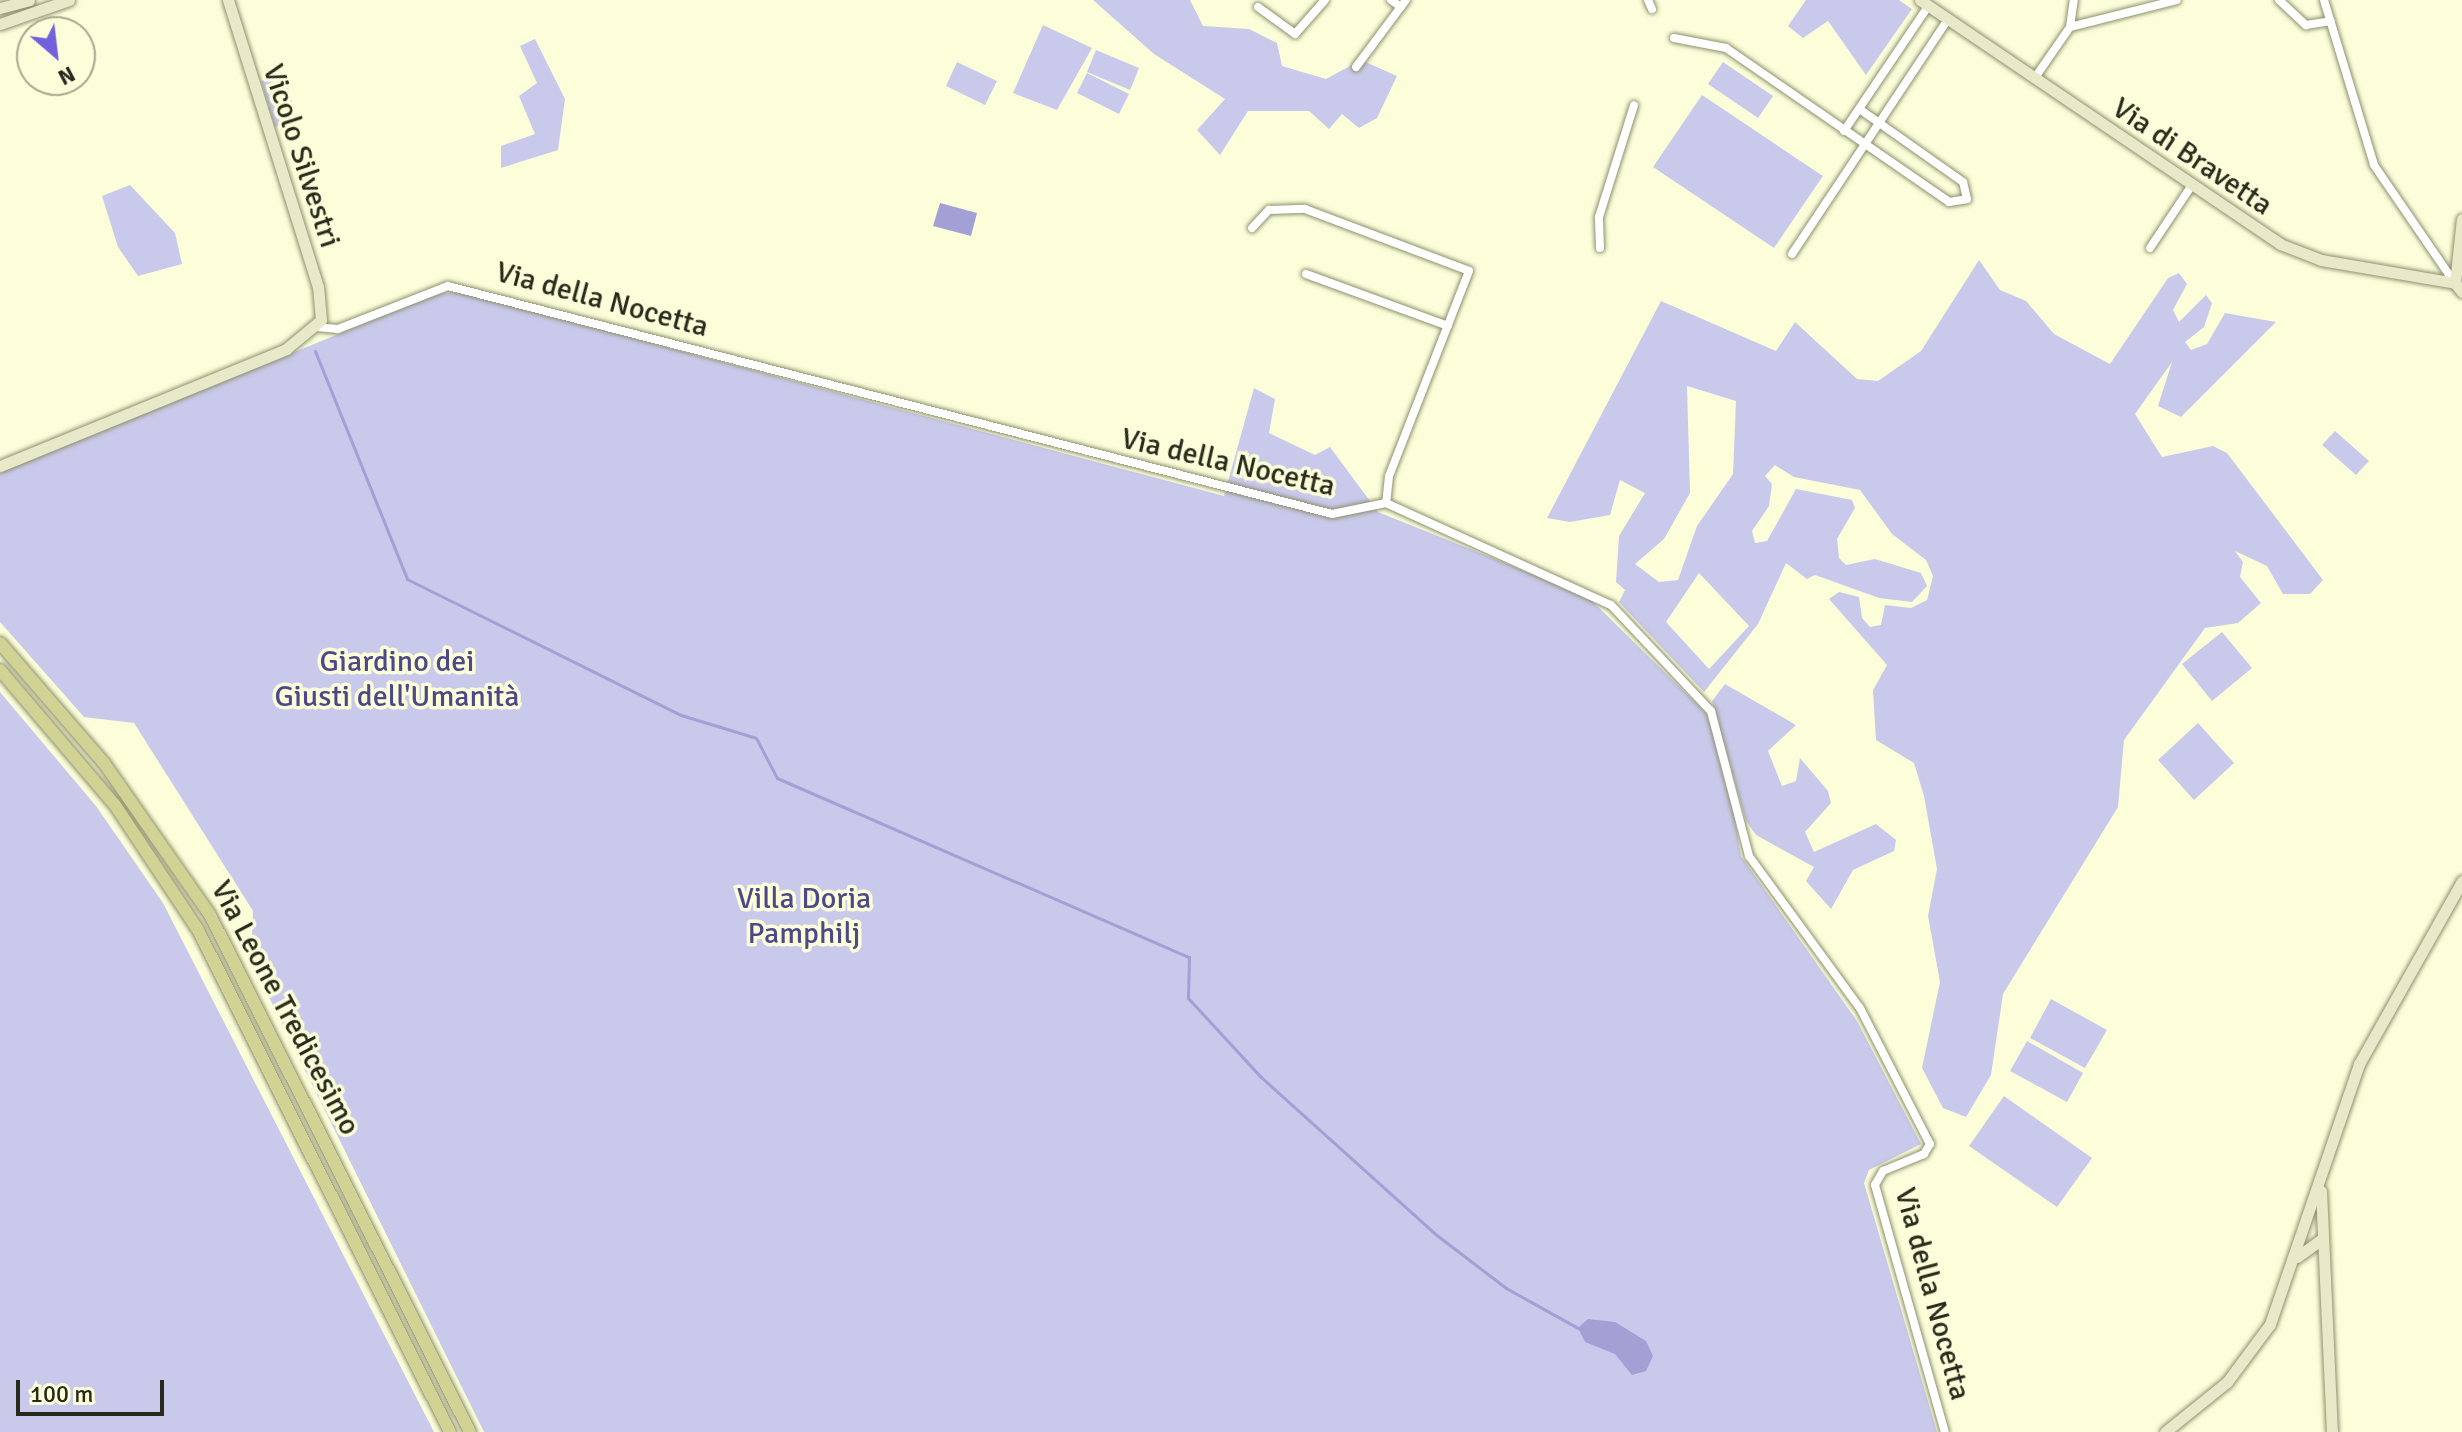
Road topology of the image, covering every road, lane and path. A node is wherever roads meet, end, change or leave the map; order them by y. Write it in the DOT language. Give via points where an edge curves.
graph roads {
  1 [pos="29,0"];
  2 [pos="69,0"];
  3 [pos="228,0"];
  4 [pos="1325,0"];
  5 [pos="1391,0"];
  6 [pos="2074,0"];
  7 [pos="2177,0"];
  8 [pos="2279,0"];
  9 [pos="2324,0"];
  10 [pos="1924,3"];
  11 [pos="1404,4"];
  12 [pos="1258,7"];
  13 [pos="0,8"];
  14 [pos="1948,19"];
  15 [pos="2331,21"];
  16 [pos="0,24"];
  17 [pos="2070,27"];
  18 [pos="1674,38"];
  19 [pos="1356,67"];
  20 [pos="2034,79"];
  21 [pos="1634,105"];
  22 [pos="1861,110"];
  23 [pos="1880,125"];
  24 [pos="1844,131"];
  25 [pos="1866,146"];
  26 [pos="2192,185"];
  27 [pos="2462,219"];
  28 [pos="1252,228"];
  29 [pos="1600,248"];
  30 [pos="2150,248"];
  31 [pos="1792,254"];
  32 [pos="1306,274"];
  33 [pos="2458,288"];
  34 [pos="1448,326"];
  35 [pos="316,327"];
  36 [pos="0,466"];
  37 [pos="1386,503"];
  38 [pos="0,643"];
  39 [pos="0,670"];
  40 [pos="2462,881"];
  41 [pos="2322,1187"];
  42 [pos="2323,1238"];
  43 [pos="2297,1257"];
  44 [pos="450,1432"];
  45 [pos="470,1432"];
  46 [pos="1945,1432"];
  47 [pos="2165,1432"];
  48 [pos="2332,1432"];
  1 -- 13 [label="main road"];
  2 -- 16 [label="main road"];
  3 -- 35 [label="main road, Vicolo Silvestri" via="321,298"];
  4 -- 12 [label="street" via="1295,34"];
  5 -- 11 [label="street"];
  6 -- 17 [label="street"];
  7 -- 17 [label="street"];
  8 -- 15 [label="street" via="2307,25"];
  9 -- 15 [label="street"];
  10 -- 14 [label="main road, Via di Bravetta"];
  10 -- 22 [label="street"];
  11 -- 19 [label="street"];
  14 -- 20 [label="main road, Via di Bravetta"];
  14 -- 23 [label="street"];
  15 -- 33 [label="street" via="2374,165"];
  17 -- 20 [label="street"];
  18 -- 24 [label="street" via="1726,48"];
  20 -- 26 [label="main road, Via di Bravetta"];
  21 -- 29 [label="street" via="1599,217"];
  22 -- 23 [label="street"];
  22 -- 24 [label="street"];
  23 -- 25 [label="street"];
  23 -- 25 [label="street" via="1963,182 1967,199 1949,202"];
  24 -- 25 [label="street"];
  25 -- 31 [label="street"];
  26 -- 30 [label="street"];
  26 -- 33 [label="main road, Via di Bravetta" via="2302,254"];
  27 -- 33 [label="main road"];
  28 -- 34 [label="street" via="1274,209 1305,209 1461,263 1470,278"];
  32 -- 34 [label="street"];
  34 -- 37 [label="street" via="1389,476"];
  35 -- 36 [label="main road, Via della Nocetta" via="286,349"];
  35 -- 37 [label="street, Via della Nocetta" via="338,329 445,285 1317,511 1336,515"];
  37 -- 46 [label="street, Via della Nocetta" via="1611,605 1707,704 1725,743 1749,856 1860,1008 1930,1144 1924,1154 1883,1171 1875,1185"];
  38 -- 45 [label="main road, Via Leone Tredicesimo" via="104,763 210,915"];
  39 -- 44 [label="main road, Via Leone Tredicesimo" via="121,814 198,930"];
  40 -- 41 [label="main road" via="2359,1064"];
  41 -- 42 [label="main road"];
  41 -- 43 [label="main road"];
  42 -- 43 [label="main road"];
  42 -- 48 [label="main road"];
  43 -- 47 [label="main road" via="2247,1359"];
}
